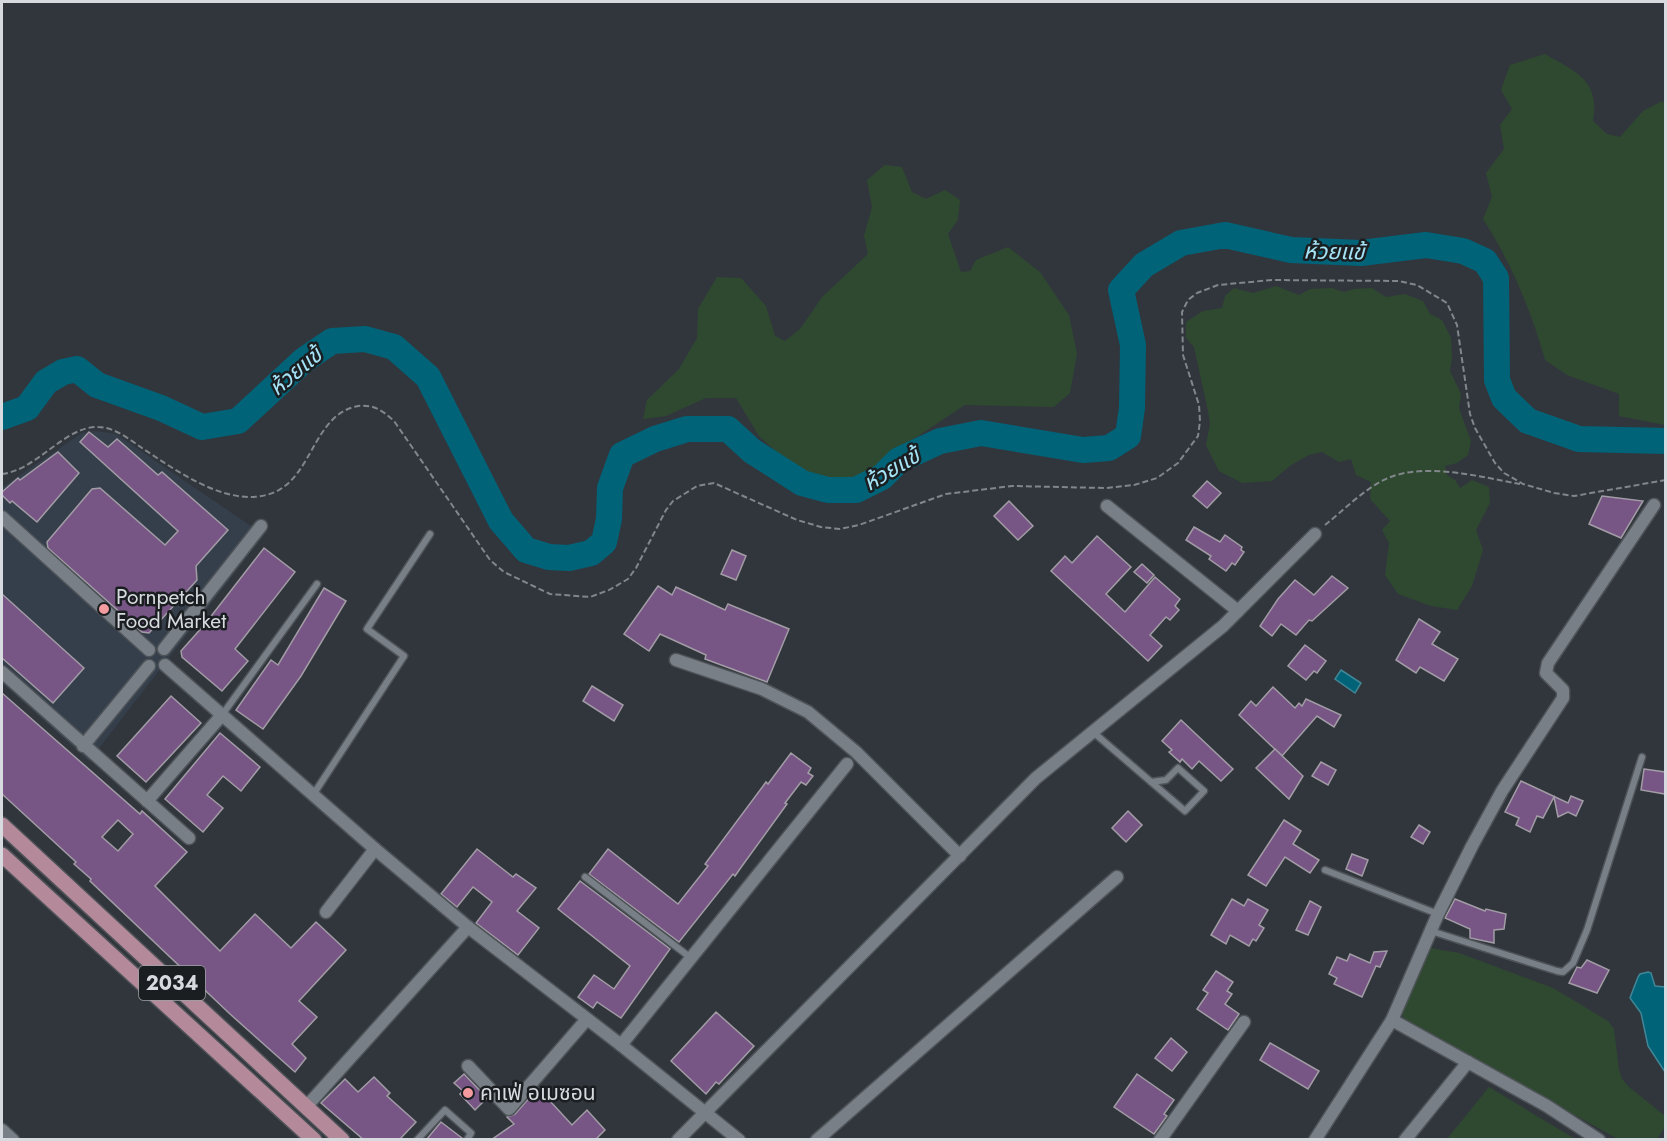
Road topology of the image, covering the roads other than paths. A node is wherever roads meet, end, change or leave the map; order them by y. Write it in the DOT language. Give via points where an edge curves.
graph roads {
  1 [pos="1654,505"];
  2 [pos="1107,506"];
  3 [pos="2,517"];
  4 [pos="261,526"];
  5 [pos="430,534"];
  6 [pos="1315,534"];
  7 [pos="317,584"];
  8 [pos="1238,611"];
  9 [pos="164,648"];
  10 [pos="148,650"];
  11 [pos="676,660"];
  12 [pos="165,665"];
  13 [pos="149,666"];
  14 [pos="2,672"];
  15 [pos="222,715"];
  16 [pos="1093,732"];
  17 [pos="83,746"];
  18 [pos="1642,757"];
  19 [pos="847,764"];
  20 [pos="1151,782"];
  21 [pos="313,795"];
  22 [pos="147,801"];
  23 [pos="2,825"];
  24 [pos="189,838"];
  25 [pos="375,849"];
  26 [pos="2,855"];
  27 [pos="960,855"];
  28 [pos="1325,870"];
  29 [pos="585,877"];
  30 [pos="1117,877"];
  31 [pos="326,912"];
  32 [pos="1438,914"];
  33 [pos="468,927"];
  34 [pos="1431,931"];
  35 [pos="691,958"];
  36 [pos="587,1019"];
  37 [pos="1392,1020"];
  38 [pos="1244,1022"];
  39 [pos="621,1045"];
  40 [pos="1468,1062"];
  41 [pos="468,1066"];
  42 [pos="306,1107"];
  43 [pos="704,1112"];
  44 [pos="2,1130"];
  45 [pos="13,1140"];
  46 [pos="314,1140"];
  47 [pos="342,1140"];
  48 [pos="417,1140"];
  49 [pos="466,1140"];
  50 [pos="678,1140"];
  51 [pos="739,1140"];
  52 [pos="817,1140"];
  53 [pos="1160,1140"];
  54 [pos="1315,1140"];
  55 [pos="1405,1140"];
  56 [pos="1599,1140"];
  1 -- 32 [label="street" via="1548,663 1546,673 1563,690 1563,698 1502,792"];
  2 -- 8 [label="street"];
  3 -- 10 [label="street"];
  4 -- 9 [label="street"];
  5 -- 21 [label="lane" via="367,629 404,656"];
  6 -- 8 [label="street"];
  7 -- 15 [label="lane"];
  8 -- 16 [label="street"];
  9 -- 10 [label="street" via="155,646"];
  9 -- 12 [label="street" via="168,656"];
  10 -- 13 [label="street"];
  11 -- 27 [label="street" via="762,689 808,712 856,752"];
  12 -- 13 [label="street" via="156,669"];
  12 -- 15 [label="street"];
  13 -- 17 [label="street"];
  14 -- 17 [label="street"];
  15 -- 21 [label="street"];
  15 -- 22 [label="street"];
  16 -- 20 [label="lane"];
  16 -- 27 [label="street" via="1036,778"];
  17 -- 22 [label="street"];
  18 -- 34 [label="lane" via="1587,930 1569,968 1557,971"];
  19 -- 35 [label="street"];
  20 -- 20 [label="lane" via="1166,780 1178,768 1204,791 1185,811"];
  21 -- 25 [label="street"];
  22 -- 24 [label="street"];
  23 -- 42 [label="main road, 2034"];
  25 -- 31 [label="street"];
  25 -- 33 [label="street"];
  26 -- 46 [label="main road, 2034"];
  27 -- 43 [label="street"];
  28 -- 32 [label="lane"];
  29 -- 35 [label="lane"];
  30 -- 52 [label="street"];
  32 -- 34 [label="street"];
  33 -- 36 [label="street"];
  33 -- 42 [label="street"];
  34 -- 37 [label="street"];
  35 -- 39 [label="street"];
  36 -- 39 [label="street"];
  36 -- 41 [label="street" via="509,1109"];
  37 -- 40 [label="street"];
  37 -- 54 [label="street"];
  38 -- 53 [label="street"];
  39 -- 43 [label="street"];
  40 -- 55 [label="street"];
  40 -- 56 [label="street"];
  42 -- 47 [label="main road, 2034"];
  43 -- 50 [label="street"];
  43 -- 51 [label="street"];
  44 -- 45 [label="street"];
  48 -- 49 [label="lane" via="445,1110 471,1133"];
}
